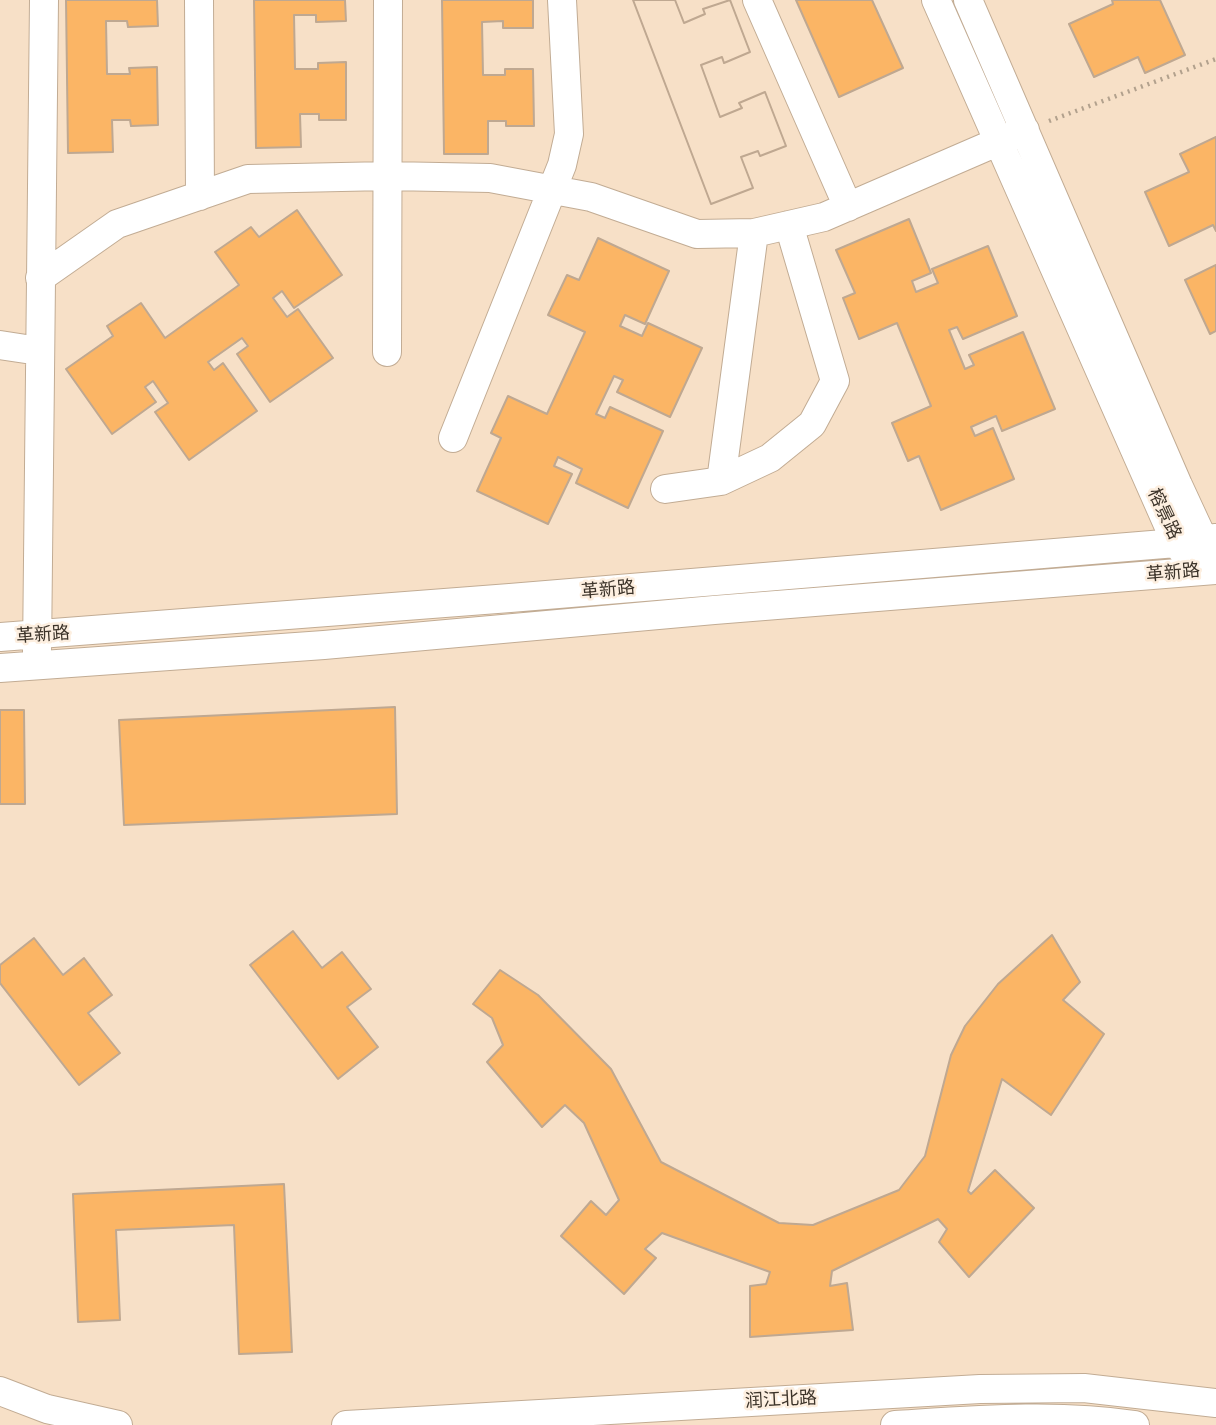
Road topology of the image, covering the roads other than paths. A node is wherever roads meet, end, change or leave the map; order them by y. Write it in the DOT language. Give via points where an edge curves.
graph roads {
  1 [pos="44,0"];
  2 [pos="199,0"];
  3 [pos="388,0"];
  4 [pos="562,0"];
  5 [pos="757,0"];
  6 [pos="936,0"];
  7 [pos="968,0"];
  8 [pos="1025,130"];
  9 [pos="999,141"];
  10 [pos="388,176"];
  11 [pos="554,190"];
  12 [pos="200,196"];
  13 [pos="848,207"];
  14 [pos="789,225"];
  15 [pos="754,233"];
  16 [pos="40,278"];
  17 [pos="0,345"];
  18 [pos="39,351"];
  19 [pos="387,352"];
  20 [pos="453,438"];
  21 [pos="721,481"];
  22 [pos="665,489"];
  23 [pos="1210,538"];
  24 [pos="1176,543"];
  25 [pos="1208,570"];
  26 [pos="37,636"];
  27 [pos="0,637"];
  28 [pos="37,666"];
  29 [pos="0,668"];
  30 [pos="0,1391"];
  31 [pos="1216,1403"];
  32 [pos="118,1425"];
  33 [pos="346,1425"];
  34 [pos="895,1425"];
  35 [pos="1135,1425"];
  1 -- 16 [label="street"];
  2 -- 12 [label="street"];
  3 -- 10 [label="street"];
  4 -- 11 [label="street" via="569,134"];
  5 -- 13 [label="street"];
  6 -- 9 [label="street, 榕景路"];
  7 -- 8 [label="street, 榕景路"];
  8 -- 9 [label="street"];
  8 -- 23 [label="street, 榕景路" via="1178,485"];
  9 -- 13 [label="street"];
  9 -- 24 [label="street, 榕景路"];
  10 -- 11 [label="street" via="490,178"];
  10 -- 12 [label="street" via="248,179"];
  10 -- 19 [label="street"];
  11 -- 15 [label="street" via="591,197 697,234"];
  11 -- 20 [label="street"];
  12 -- 16 [label="street" via="117,224"];
  13 -- 14 [label="street" via="824,218"];
  14 -- 15 [label="street"];
  14 -- 21 [label="street" via="835,381 812,424 771,458"];
  15 -- 21 [label="street"];
  16 -- 18 [label="street"];
  17 -- 18 [label="street"];
  18 -- 26 [label="street"];
  21 -- 22 [label="street"];
  23 -- 24 [label="street, 革新路"];
  23 -- 25 [label="street, 榕景路"];
  24 -- 25 [label="street, 榕景路"];
  24 -- 26 [label="street, 革新路"];
  25 -- 28 [label="street, 革新路"];
  26 -- 27 [label="street, 革新路"];
  26 -- 28 [label="street"];
  28 -- 29 [label="street, 革新路"];
  30 -- 32 [label="street" via="47,1409"];
  31 -- 33 [label="street, 润江北路" via="1084,1388 980,1389"];
  34 -- 35 [label="street" via="1037,1419"];
}
